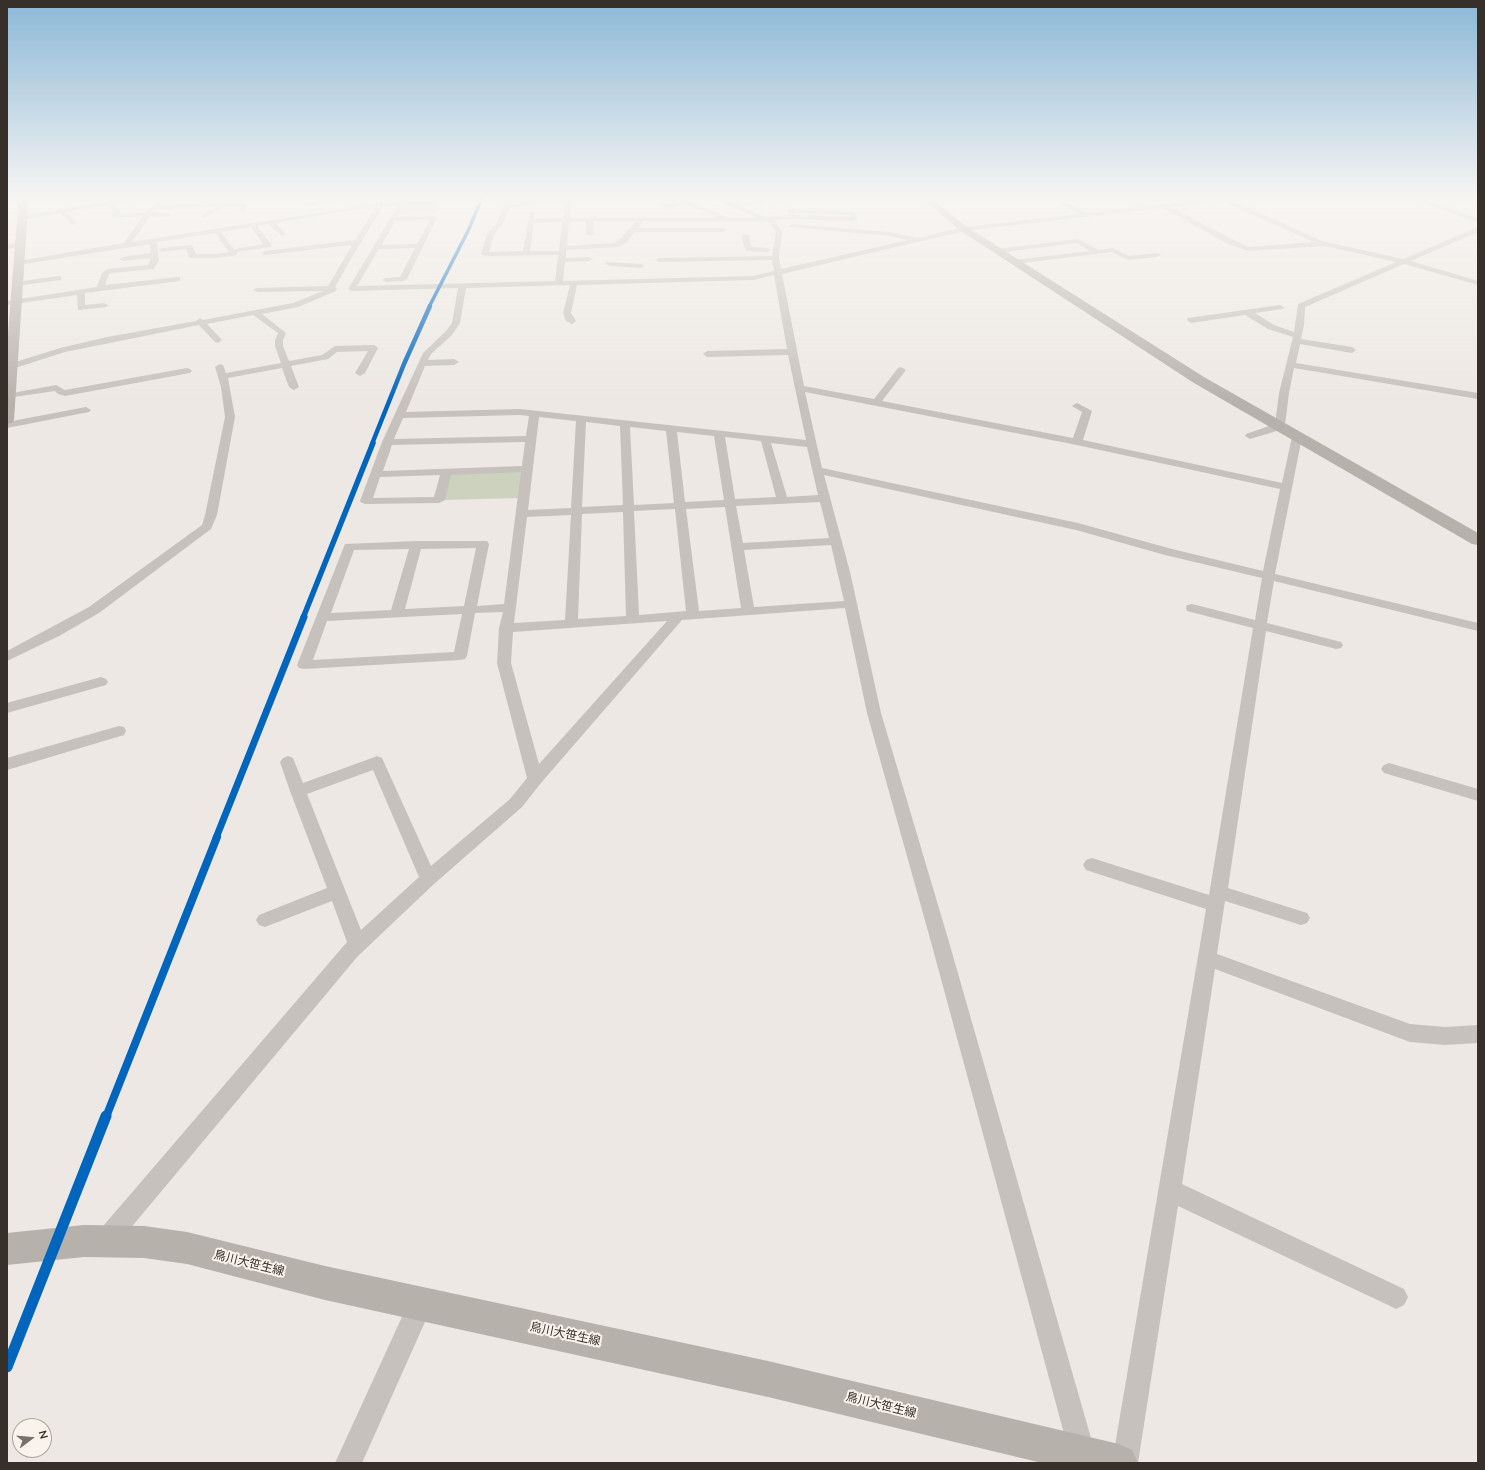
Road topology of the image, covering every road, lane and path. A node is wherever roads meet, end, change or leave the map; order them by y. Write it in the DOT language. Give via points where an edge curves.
graph roads {
  1 [pos="15,267"];
  2 [pos="151,267"];
  3 [pos="344,267"];
  4 [pos="367,267"];
  5 [pos="409,267"];
  6 [pos="561,267"];
  7 [pos="641,267"];
  8 [pos="671,267"];
  9 [pos="768,267"];
  10 [pos="777,267"];
  11 [pos="1022,267"];
  12 [pos="1392,267"];
  13 [pos="1419,267"];
  14 [pos="58,278"];
  15 [pos="177,279"];
  16 [pos="380,280"];
  17 [pos="699,281"];
  18 [pos="628,282"];
  19 [pos="13,283"];
  20 [pos="574,283"];
  21 [pos="1478,283"];
  22 [pos="559,284"];
  23 [pos="462,286"];
  24 [pos="100,289"];
  25 [pos="332,289"];
  26 [pos="352,289"];
  27 [pos="257,290"];
  28 [pos="82,292"];
  29 [pos="11,302"];
  30 [pos="104,305"];
  31 [pos="1280,307"];
  32 [pos="254,312"];
  33 [pos="1247,312"];
  34 [pos="1191,320"];
  35 [pos="200,321"];
  36 [pos="572,321"];
  37 [pos="1296,339"];
  38 [pos="218,340"];
  39 [pos="1352,350"];
  40 [pos="792,352"];
  41 [pos="708,354"];
  42 [pos="454,362"];
  43 [pos="422,363"];
  44 [pos="286,364"];
  45 [pos="1290,365"];
  46 [pos="10,366"];
  47 [pos="901,370"];
  48 [pos="187,371"];
  49 [pos="360,372"];
  50 [pos="294,387"];
  51 [pos="800,388"];
  52 [pos="9,396"];
  53 [pos="1478,396"];
  54 [pos="876,403"];
  55 [pos="1077,406"];
  56 [pos="86,410"];
  57 [pos="534,414"];
  58 [pos="7,415"];
  59 [pos="399,415"];
  60 [pos="581,418"];
  61 [pos="7,420"];
  62 [pos="625,423"];
  63 [pos="7,425"];
  64 [pos="1279,426"];
  65 [pos="672,428"];
  66 [pos="719,434"];
  67 [pos="1250,436"];
  68 [pos="1297,437"];
  69 [pos="530,439"];
  70 [pos="765,439"];
  71 [pos="388,442"];
  72 [pos="1077,442"];
  73 [pos="812,444"];
  74 [pos="526,469"];
  75 [pos="818,470"];
  76 [pos="446,472"];
  77 [pos="376,474"];
  78 [pos="1286,487"];
  79 [pos="825,498"];
  80 [pos="783,501"];
  81 [pos="732,503"];
  82 [pos="680,506"];
  83 [pos="629,509"];
  84 [pos="576,512"];
  85 [pos="521,514"];
  86 [pos="1478,540"];
  87 [pos="836,541"];
  88 [pos="416,545"];
  89 [pos="738,547"];
  90 [pos="1269,576"];
  91 [pos="851,604"];
  92 [pos="508,608"];
  93 [pos="1192,608"];
  94 [pos="471,610"];
  95 [pos="748,612"];
  96 [pos="397,614"];
  97 [pos="685,616"];
  98 [pos="322,617"];
  99 [pos="633,620"];
  100 [pos="570,624"];
  101 [pos="1260,626"];
  102 [pos="1478,626"];
  103 [pos="506,628"];
  104 [pos="1336,645"];
  105 [pos="7,657"];
  106 [pos="102,682"];
  107 [pos="7,708"];
  108 [pos="119,731"];
  109 [pos="288,762"];
  110 [pos="7,764"];
  111 [pos="1388,769"];
  112 [pos="535,779"];
  113 [pos="298,791"];
  114 [pos="1478,795"];
  115 [pos="1092,866"];
  116 [pos="428,879"];
  117 [pos="337,891"];
  118 [pos="1217,899"];
  119 [pos="1301,918"];
  120 [pos="265,920"];
  121 [pos="357,944"];
  122 [pos="1207,958"];
  123 [pos="1478,1034"];
  124 [pos="1170,1190"];
  125 [pos="106,1240"];
  126 [pos="7,1249"];
  127 [pos="1396,1298"];
  128 [pos="421,1304"];
  129 [pos="1083,1455"];
  130 [pos="348,1463"];
  131 [pos="1119,1463"];
  132 [pos="1125,1463"];
  1 -- 19 [label="street"];
  2 -- 24 [label="street" via="106,273"];
  3 -- 25 [label="street"];
  4 -- 26 [label="street" via="361,280"];
  5 -- 16 [label="street" via="403,279"];
  6 -- 22 [label="street"];
  7 -- 18 [label="street"];
  8 -- 17 [label="street"];
  9 -- 17 [label="street" via="753,278"];
  10 -- 40 [label="street"];
  11 -- 64 [label="street" via="1199,380"];
  12 -- 37 [label="street" via="1301,306"];
  13 -- 21 [label="street"];
  14 -- 19 [label="street"];
  15 -- 24 [label="street"];
  17 -- 18 [label="street"];
  18 -- 20 [label="street"];
  19 -- 29 [label="street"];
  20 -- 22 [label="street"];
  20 -- 36 [label="street" via="567,313 568,319"];
  22 -- 23 [label="street"];
  23 -- 26 [label="street"];
  23 -- 43 [label="street" via="456,323 449,334 427,353"];
  24 -- 28 [label="street"];
  25 -- 26 [label="street"];
  25 -- 27 [label="street"];
  25 -- 32 [label="street" via="295,305"];
  28 -- 29 [label="street"];
  28 -- 30 [label="street" via="81,308"];
  29 -- 46 [label="street"];
  31 -- 33 [label="street"];
  32 -- 35 [label="street"];
  32 -- 44 [label="street" via="282,333 279,346"];
  33 -- 34 [label="street"];
  33 -- 37 [label="street"];
  35 -- 38 [label="street"];
  35 -- 46 [label="street" via="86,344"];
  37 -- 39 [label="street"];
  37 -- 45 [label="street"];
  40 -- 41 [label="street"];
  40 -- 51 [label="street"];
  42 -- 43 [label="street"];
  43 -- 59 [label="street"];
  44 -- 49 [label="street" via="325,357 335,349 374,348"];
  44 -- 50 [label="street"];
  44 -- 105 [label="street" via="222,372 230,408 228,430 207,527 94,610 54,634"];
  45 -- 53 [label="street"];
  45 -- 64 [label="street"];
  46 -- 52 [label="street"];
  47 -- 54 [label="street"];
  48 -- 52 [label="street" via="65,392 56,388"];
  51 -- 54 [label="street"];
  51 -- 73 [label="street"];
  52 -- 58 [label="street"];
  54 -- 72 [label="street"];
  55 -- 72 [label="street" via="1086,411"];
  56 -- 63 [label="street"];
  57 -- 59 [label="street" via="492,412"];
  57 -- 60 [label="street"];
  57 -- 69 [label="street"];
  58 -- 61 [label="street"];
  59 -- 71 [label="street"];
  60 -- 62 [label="street"];
  60 -- 84 [label="street"];
  62 -- 65 [label="street"];
  62 -- 83 [label="street"];
  64 -- 67 [label="street"];
  64 -- 68 [label="street"];
  65 -- 66 [label="street"];
  65 -- 82 [label="street"];
  66 -- 70 [label="street"];
  66 -- 81 [label="street"];
  68 -- 78 [label="street"];
  68 -- 86 [label="street"];
  69 -- 71 [label="street"];
  69 -- 74 [label="street"];
  70 -- 73 [label="street"];
  70 -- 80 [label="street"];
  71 -- 77 [label="street"];
  72 -- 78 [label="street"];
  73 -- 75 [label="street"];
  74 -- 76 [label="street"];
  74 -- 85 [label="street"];
  75 -- 79 [label="street"];
  75 -- 90 [label="street" via="1078,527"];
  76 -- 77 [label="street"];
  76 -- 77 [label="street" via="439,500 366,501"];
  78 -- 90 [label="street"];
  79 -- 80 [label="street"];
  79 -- 87 [label="street"];
  80 -- 81 [label="street"];
  81 -- 82 [label="street"];
  81 -- 89 [label="street"];
  82 -- 83 [label="street"];
  82 -- 97 [label="street"];
  83 -- 84 [label="street"];
  83 -- 99 [label="street"];
  84 -- 85 [label="street"];
  84 -- 100 [label="street"];
  85 -- 92 [label="street"];
  87 -- 89 [label="street"];
  87 -- 91 [label="street"];
  88 -- 94 [label="street" via="483,544"];
  88 -- 96 [label="street"];
  88 -- 98 [label="street" via="349,547"];
  89 -- 95 [label="street"];
  90 -- 101 [label="street"];
  90 -- 102 [label="street"];
  91 -- 95 [label="street"];
  91 -- 129 [label="street" via="874,713"];
  92 -- 94 [label="street"];
  92 -- 103 [label="street"];
  93 -- 101 [label="street"];
  94 -- 96 [label="street"];
  94 -- 98 [label="street" via="460,656 304,665"];
  95 -- 97 [label="street"];
  96 -- 98 [label="street"];
  97 -- 99 [label="street"];
  97 -- 112 [label="street"];
  99 -- 100 [label="street"];
  100 -- 103 [label="street"];
  101 -- 104 [label="street"];
  101 -- 118 [label="street"];
  103 -- 112 [label="street" via="504,663"];
  106 -- 107 [label="street"];
  108 -- 110 [label="street"];
  109 -- 113 [label="street"];
  111 -- 114 [label="street"];
  112 -- 116 [label="street" via="516,803"];
  113 -- 116 [label="street" via="377,762"];
  113 -- 117 [label="street"];
  115 -- 118 [label="street"];
  116 -- 121 [label="street"];
  117 -- 120 [label="street"];
  117 -- 121 [label="street"];
  118 -- 119 [label="street"];
  118 -- 122 [label="street"];
  121 -- 125 [label="street"];
  122 -- 123 [label="street" via="1410,1033 1444,1036"];
  122 -- 124 [label="street"];
  124 -- 127 [label="street"];
  124 -- 132 [label="street"];
  125 -- 126 [label="street, 鳥川大笹生線"];
  125 -- 128 [label="street, 鳥川大笹生線" via="187,1248"];
  128 -- 129 [label="street, 鳥川大笹生線" via="768,1379"];
  128 -- 130 [label="street"];
  129 -- 131 [label="street, 鳥川大笹生線"];
}
